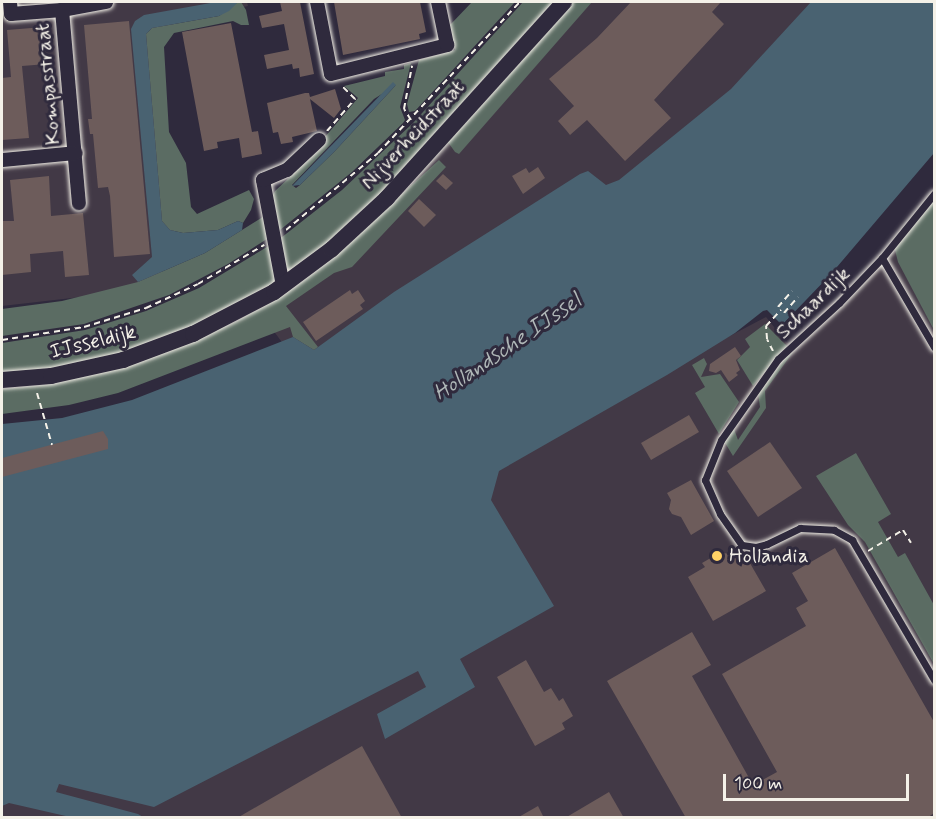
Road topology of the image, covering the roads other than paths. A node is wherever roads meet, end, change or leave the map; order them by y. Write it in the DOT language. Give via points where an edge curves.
graph roads {
  1 [pos="10,2"];
  2 [pos="106,2"];
  3 [pos="317,2"];
  4 [pos="438,2"];
  5 [pos="564,2"];
  6 [pos="62,10"];
  7 [pos="319,140"];
  8 [pos="76,153"];
  9 [pos="2,160"];
  10 [pos="934,194"];
  11 [pos="79,203"];
  12 [pos="882,258"];
  13 [pos="283,286"];
  14 [pos="193,334"];
  15 [pos="934,347"];
  16 [pos="2,380"];
  17 [pos="934,680"];
  1 -- 6 [label="street" via="11,14"];
  2 -- 6 [label="street"];
  3 -- 4 [label="street" via="335,73 447,45"];
  5 -- 13 [label="street, Nijverheidstraat" via="387,198 332,249"];
  6 -- 8 [label="street, Kompasstraat"];
  7 -- 13 [label="street" via="287,170 263,180"];
  8 -- 9 [label="street, Kompasstraat"];
  8 -- 11 [label="street, Kompasstraat"];
  10 -- 12 [label="lane, Schaardijk"];
  12 -- 15 [label="lane"];
  12 -- 17 [label="lane, Schaardijk" via="778,359 721,440 705,480 720,514 742,545 767,544 800,528 834,530 852,540"];
  13 -- 14 [label="street, Nijverheidstraat"];
  14 -- 16 [label="street, IJsseldijk" via="115,362"];
}
